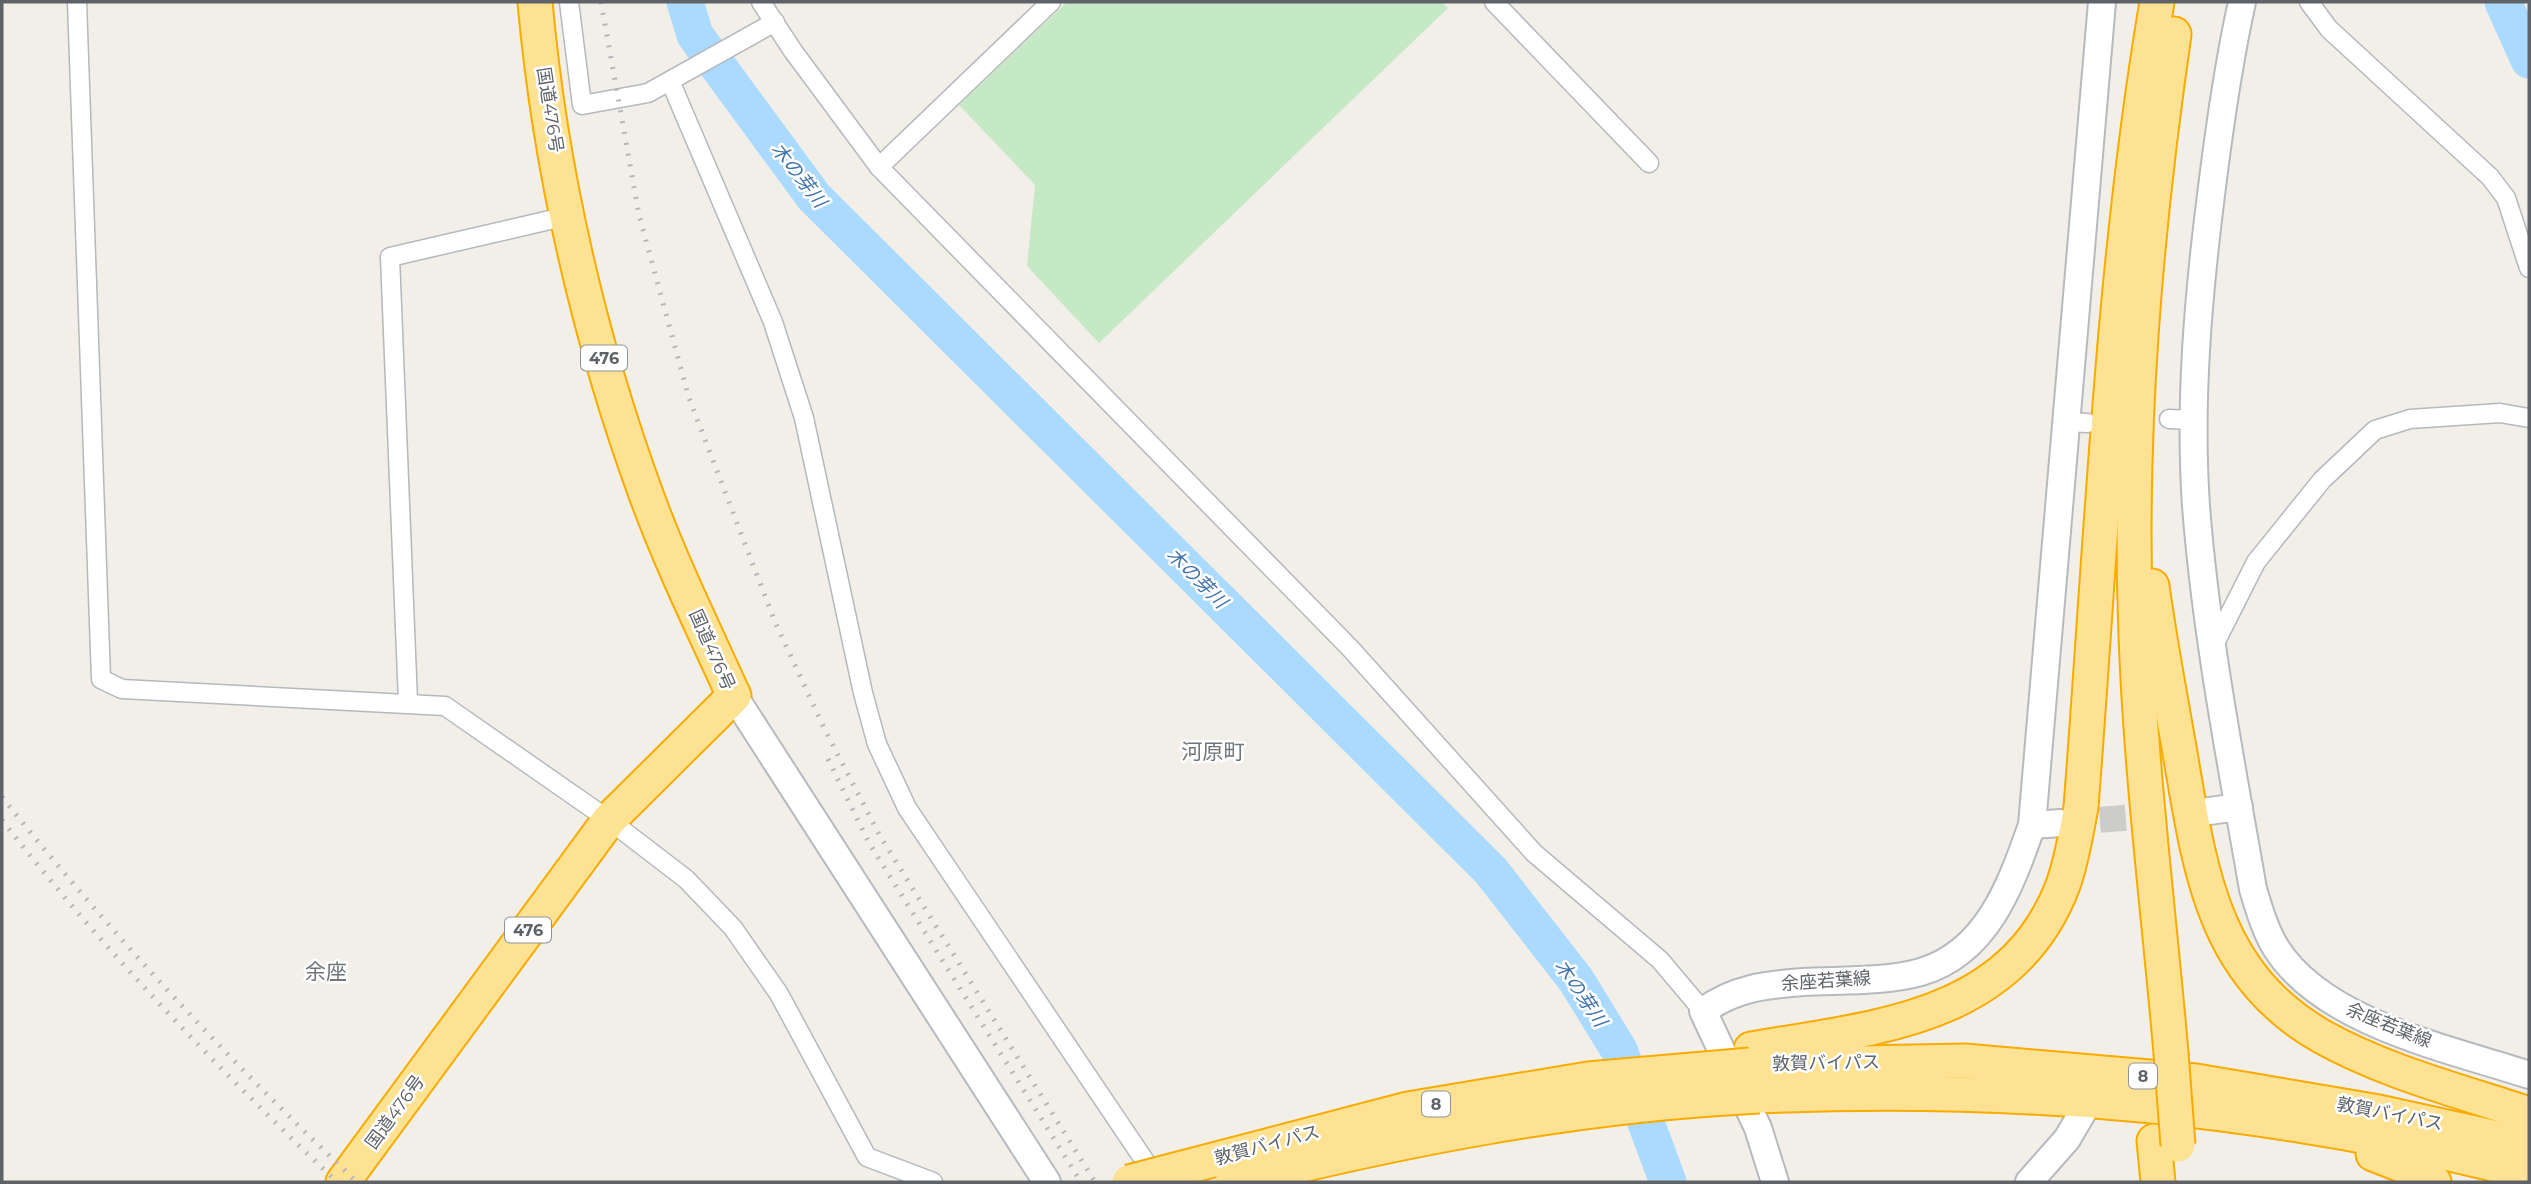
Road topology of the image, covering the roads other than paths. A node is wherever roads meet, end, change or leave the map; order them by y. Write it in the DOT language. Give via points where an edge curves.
graph roads {
  1 [pos="78,2"];
  2 [pos="535,2"];
  3 [pos="569,2"];
  4 [pos="761,2"];
  5 [pos="1051,2"];
  6 [pos="1494,2"];
  7 [pos="2102,2"];
  8 [pos="2157,2"];
  9 [pos="2179,2"];
  10 [pos="2242,2"];
  11 [pos="2309,2"];
  12 [pos="775,22"];
  13 [pos="676,80"];
  14 [pos="1648,163"];
  15 [pos="879,167"];
  16 [pos="567,216"];
  17 [pos="2529,268"];
  18 [pos="2118,317"];
  19 [pos="2137,385"];
  20 [pos="2529,418"];
  21 [pos="2213,647"];
  22 [pos="734,696"];
  23 [pos="408,702"];
  24 [pos="2239,807"];
  25 [pos="2208,811"];
  26 [pos="608,820"];
  27 [pos="2061,823"];
  28 [pos="2032,825"];
  29 [pos="1703,1011"];
  30 [pos="2159,1052"];
  31 [pos="1753,1070"];
  32 [pos="2529,1075"];
  33 [pos="2091,1098"];
  34 [pos="2529,1114"];
  35 [pos="2166,1143"];
  36 [pos="2529,1145"];
  37 [pos="2529,1173"];
  38 [pos="343,1182"];
  39 [pos="933,1182"];
  40 [pos="1047,1182"];
  41 [pos="1129,1182"];
  42 [pos="1159,1182"];
  43 [pos="1232,1182"];
  44 [pos="1775,1182"];
  45 [pos="2029,1182"];
  46 [pos="2158,1182"];
  47 [pos="2181,1182"];
  48 [pos="2434,1182"];
  1 -- 23 [label="street" via="101,679 122,689"];
  2 -- 16 [label="highway, 国道476号 / 476"];
  3 -- 13 [label="street" via="582,105 648,93"];
  4 -- 12 [label="street"];
  5 -- 15 [label="street"];
  6 -- 14 [label="street"];
  7 -- 28 [label="street, 余座若葉線" via="2076,423"];
  8 -- 18 [label="highway" via="2130,180"];
  9 -- 19 [label="highway" via="2147,233"];
  10 -- 21 [label="street, 余座若葉線" via="2218,141 2181,419"];
  11 -- 17 [label="street" via="2329,29 2490,177 2506,198"];
  12 -- 13 [label="street"];
  12 -- 15 [label="street"];
  13 -- 42 [label="street" via="773,322 804,418 877,744 906,808"];
  15 -- 29 [label="street" via="1350,648 1534,853 1660,960"];
  16 -- 22 [label="highway, 国道476号 / 476" via="612,389 647,497"];
  16 -- 23 [label="street" via="390,257"];
  18 -- 30 [label="highway" via="2116,633"];
  18 -- 31 [label="highway" via="2081,807 2063,886 2027,947 1979,989 1952,1003"];
  19 -- 30 [label="highway" via="2136,636"];
  19 -- 34 [label="highway" via="2157,620 2197,849 2223,933 2263,990 2319,1034 2395,1069"];
  20 -- 21 [label="street" via="2500,413 2410,419 2375,430 2322,480 2256,562"];
  21 -- 24 [label="street, 余座若葉線"];
  22 -- 26 [label="highway, 国道476号 / 476"];
  22 -- 40 [label="street"];
  23 -- 26 [label="street" via="445,706"];
  24 -- 25 [label="street"];
  24 -- 32 [label="street, 余座若葉線" via="2264,924 2294,970 2342,1007"];
  26 -- 38 [label="highway, 国道476号 / 476"];
  26 -- 39 [label="street" via="686,880 733,928 779,994 867,1157"];
  27 -- 28 [label="street"];
  28 -- 29 [label="street, 余座若葉線" via="2011,883 1989,923 1965,947 1936,966 1908,974 1750,987"];
  29 -- 44 [label="street" via="1758,1128"];
  30 -- 35 [label="highway"];
  31 -- 33 [label="highway, 敦賀バイパス / 8" via="1954,1092"];
  31 -- 36 [label="highway, 敦賀バイパス / 8" via="1965,1061 2196,1081 2379,1111"];
  31 -- 41 [label="highway, 敦賀バイパス / 8, bridge" via="1588,1069 1502,1085"];
  31 -- 43 [label="highway, 敦賀バイパス / 8, bridge" via="1671,1100 1410,1139"];
  33 -- 37 [label="highway, 敦賀バイパス / 8" via="2286,1122"];
  33 -- 45 [label="street" via="2067,1139"];
  33 -- 48 [label="highway" via="2282,1132 2375,1155"];
  35 -- 46 [label="highway"];
  35 -- 47 [label="highway"];
}
